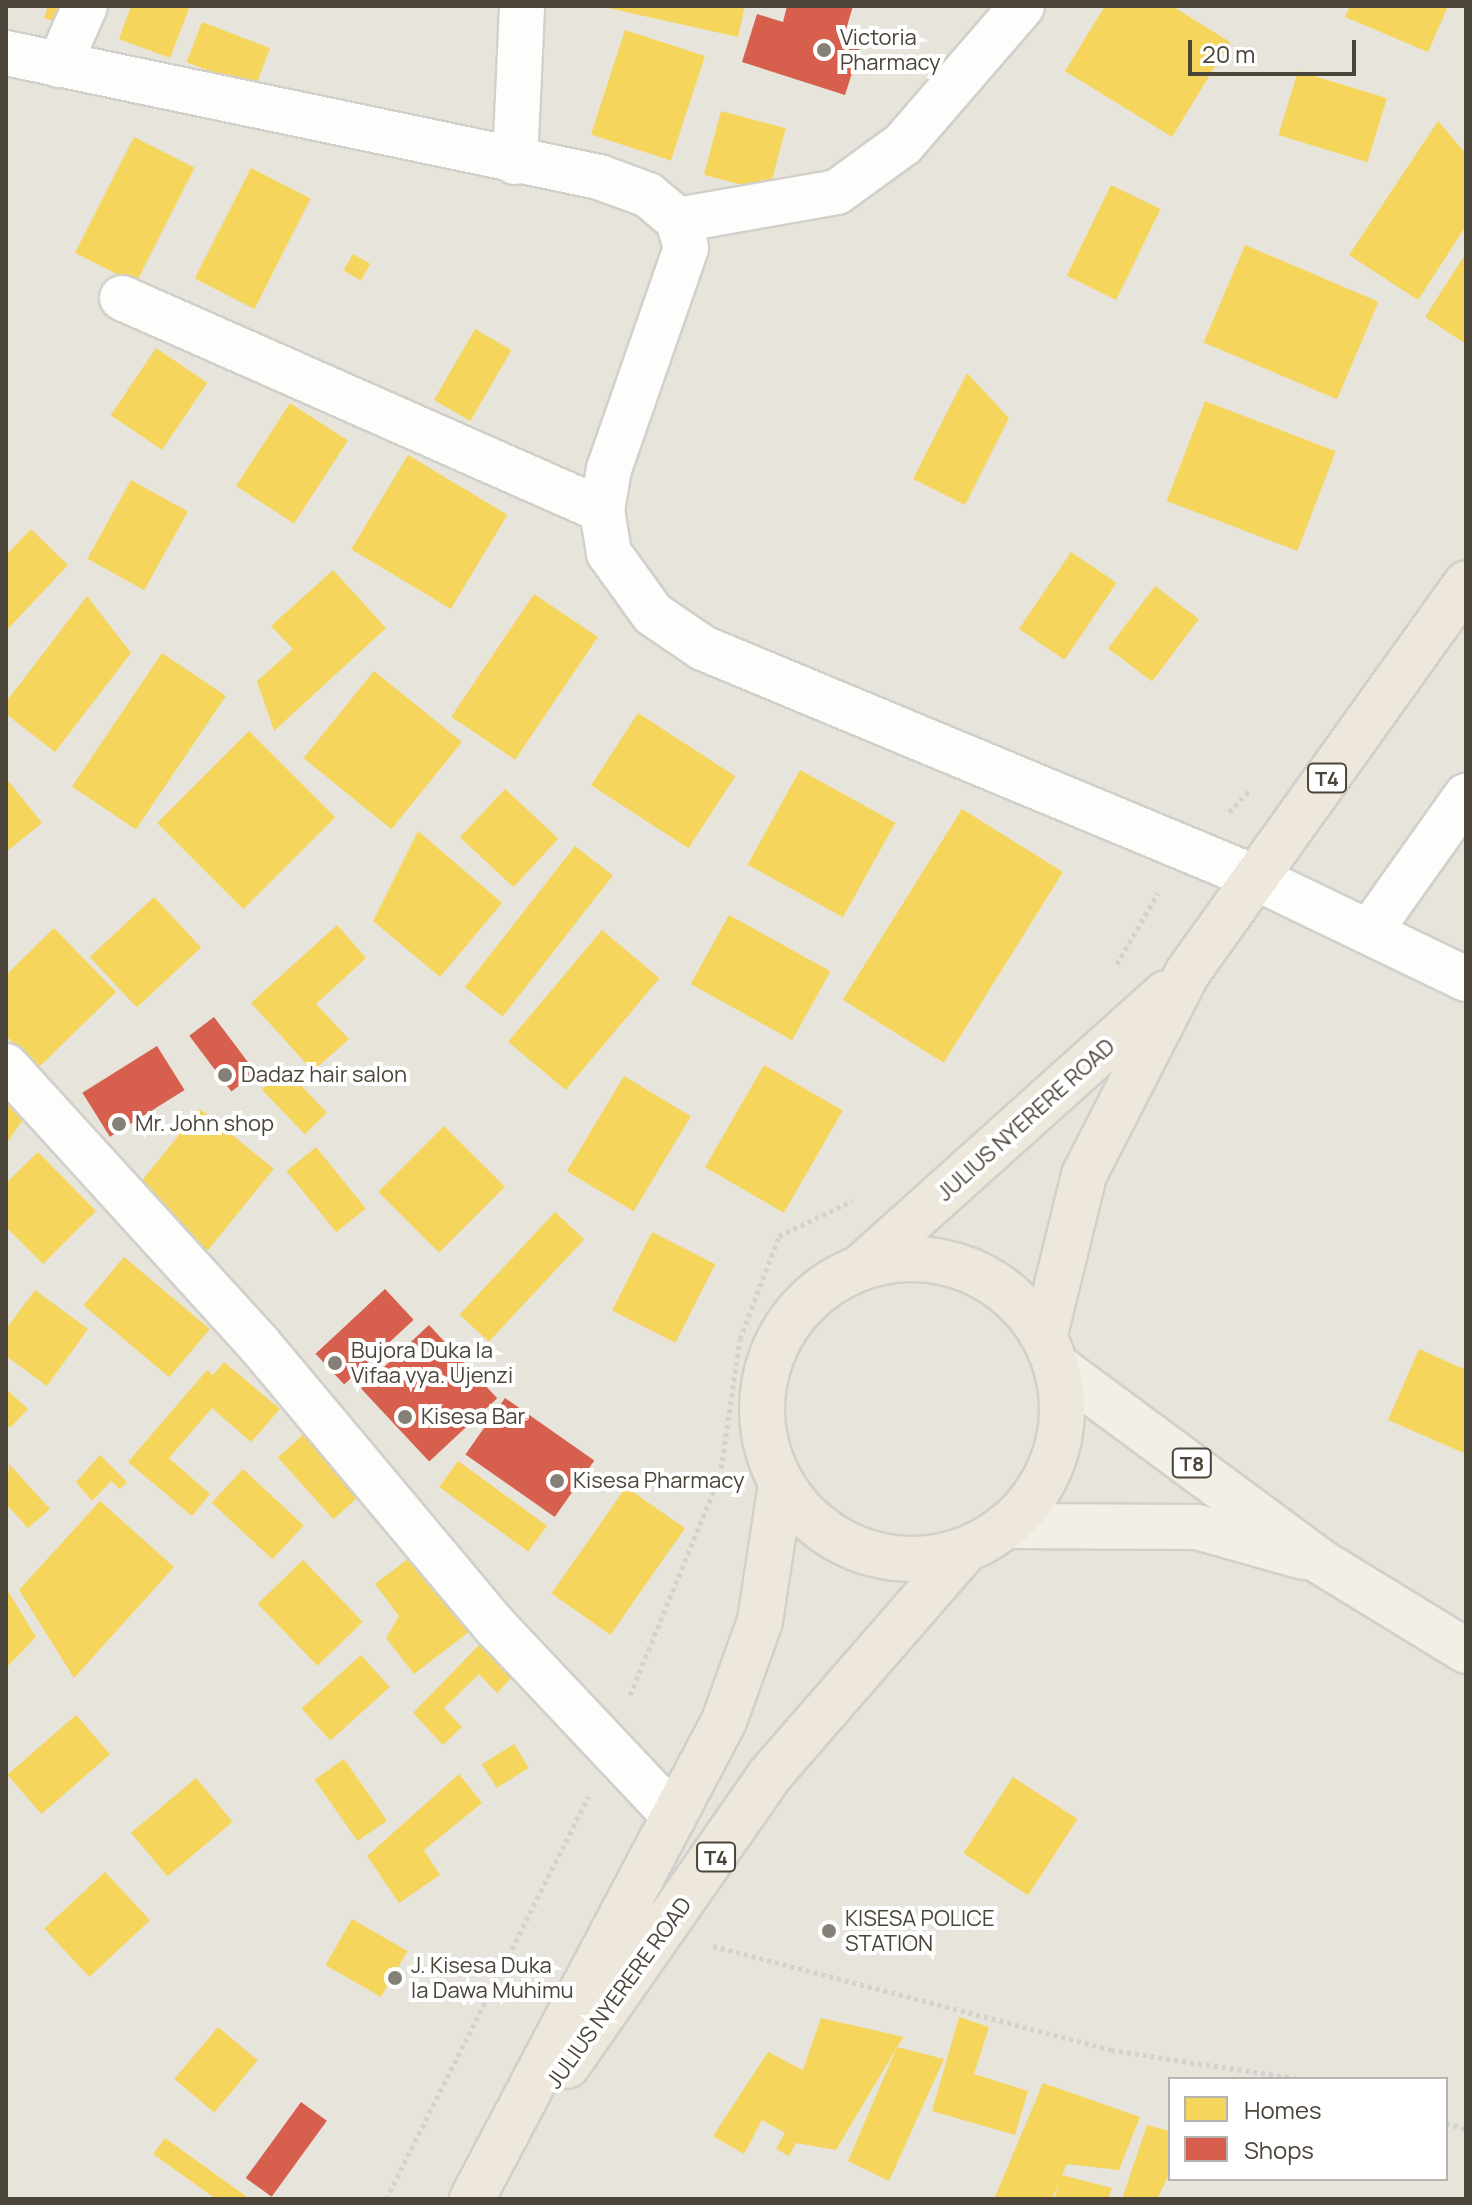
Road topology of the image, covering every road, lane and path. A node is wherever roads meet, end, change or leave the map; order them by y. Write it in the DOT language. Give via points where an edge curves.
graph roads {
  1 [pos="85,6"];
  2 [pos="522,6"];
  3 [pos="1022,6"];
  4 [pos="6,53"];
  5 [pos="59,65"];
  6 [pos="515,162"];
  7 [pos="678,220"];
  8 [pos="122,298"];
  9 [pos="602,510"];
  10 [pos="1466,583"];
  11 [pos="1261,779"];
  12 [pos="1466,796"];
  13 [pos="1182,852"];
  14 [pos="1256,878"];
  15 [pos="1370,931"];
  16 [pos="1188,972"];
  17 [pos="1112,973"];
  18 [pos="1466,979"];
  19 [pos="6,1066"];
  20 [pos="858,1199"];
  21 [pos="862,1266"];
  22 [pos="1052,1351"];
  23 [pos="781,1484"];
  24 [pos="1009,1526"];
  25 [pos="963,1553"];
  26 [pos="1321,1562"];
  27 [pos="1466,1651"];
  28 [pos="611,1743"];
  29 [pos="674,1816"];
  30 [pos="665,1934"];
  31 [pos="1287,2077"];
  32 [pos="479,2186"];
  33 [pos="386,2199"];
  1 -- 5 [label="street"];
  2 -- 6 [label="street"];
  3 -- 7 [label="street" via="903,144 837,192"];
  4 -- 5 [label="street"];
  5 -- 6 [label="street"];
  6 -- 7 [label="street" via="599,177 648,195"];
  7 -- 9 [label="street" via="686,248 680,277 609,469"];
  8 -- 9 [label="street"];
  9 -- 13 [label="street" via="609,553 653,614 703,648"];
  10 -- 14 [label="highway, JULIUS NYERERE ROAD / T4"];
  11 -- 13 [label="path"];
  12 -- 15 [label="street"];
  13 -- 14 [label="street"];
  13 -- 17 [label="path"];
  14 -- 15 [label="street"];
  14 -- 16 [label="highway, JULIUS NYERERE ROAD / T4"];
  15 -- 18 [label="street"];
  16 -- 21 [label="highway, JULIUS NYERERE ROAD / T4"];
  16 -- 22 [label="highway, JULIUS NYERERE ROAD / T4" via="1084,1175"];
  19 -- 28 [label="street" via="259,1344 495,1626"];
  20 -- 28 [label="path" via="779,1236 740,1339 720,1476"];
  21 -- 22 [label="highway, JULIUS NYERERE ROAD / T4" via="915,1257 966,1267 1011,1293"];
  21 -- 23 [label="highway, JULIUS NYERERE ROAD / T4" via="817,1293 782,1332 764,1382 763,1435"];
  22 -- 24 [label="highway, JULIUS NYERERE ROAD / T4" via="1063,1426 1045,1482"];
  22 -- 26 [label="main road, T8"];
  23 -- 25 [label="highway, JULIUS NYERERE ROAD / T4" via="814,1525 859,1552 911,1561"];
  23 -- 29 [label="highway, JULIUS NYERERE ROAD / T4" via="760,1621 724,1721"];
  24 -- 25 [label="highway, JULIUS NYERERE ROAD / T4"];
  24 -- 26 [label="main road, T8" via="1197,1527"];
  25 -- 30 [label="highway, JULIUS NYERERE ROAD / T4" via="769,1776"];
  26 -- 27 [label="main road, T8"];
  28 -- 29 [label="street"];
  28 -- 33 [label="path"];
  29 -- 32 [label="highway, JULIUS NYERERE ROAD / T4"];
  30 -- 31 [label="path" via="1111,2050"];
  30 -- 32 [label="highway, JULIUS NYERERE ROAD / T4"];
}
